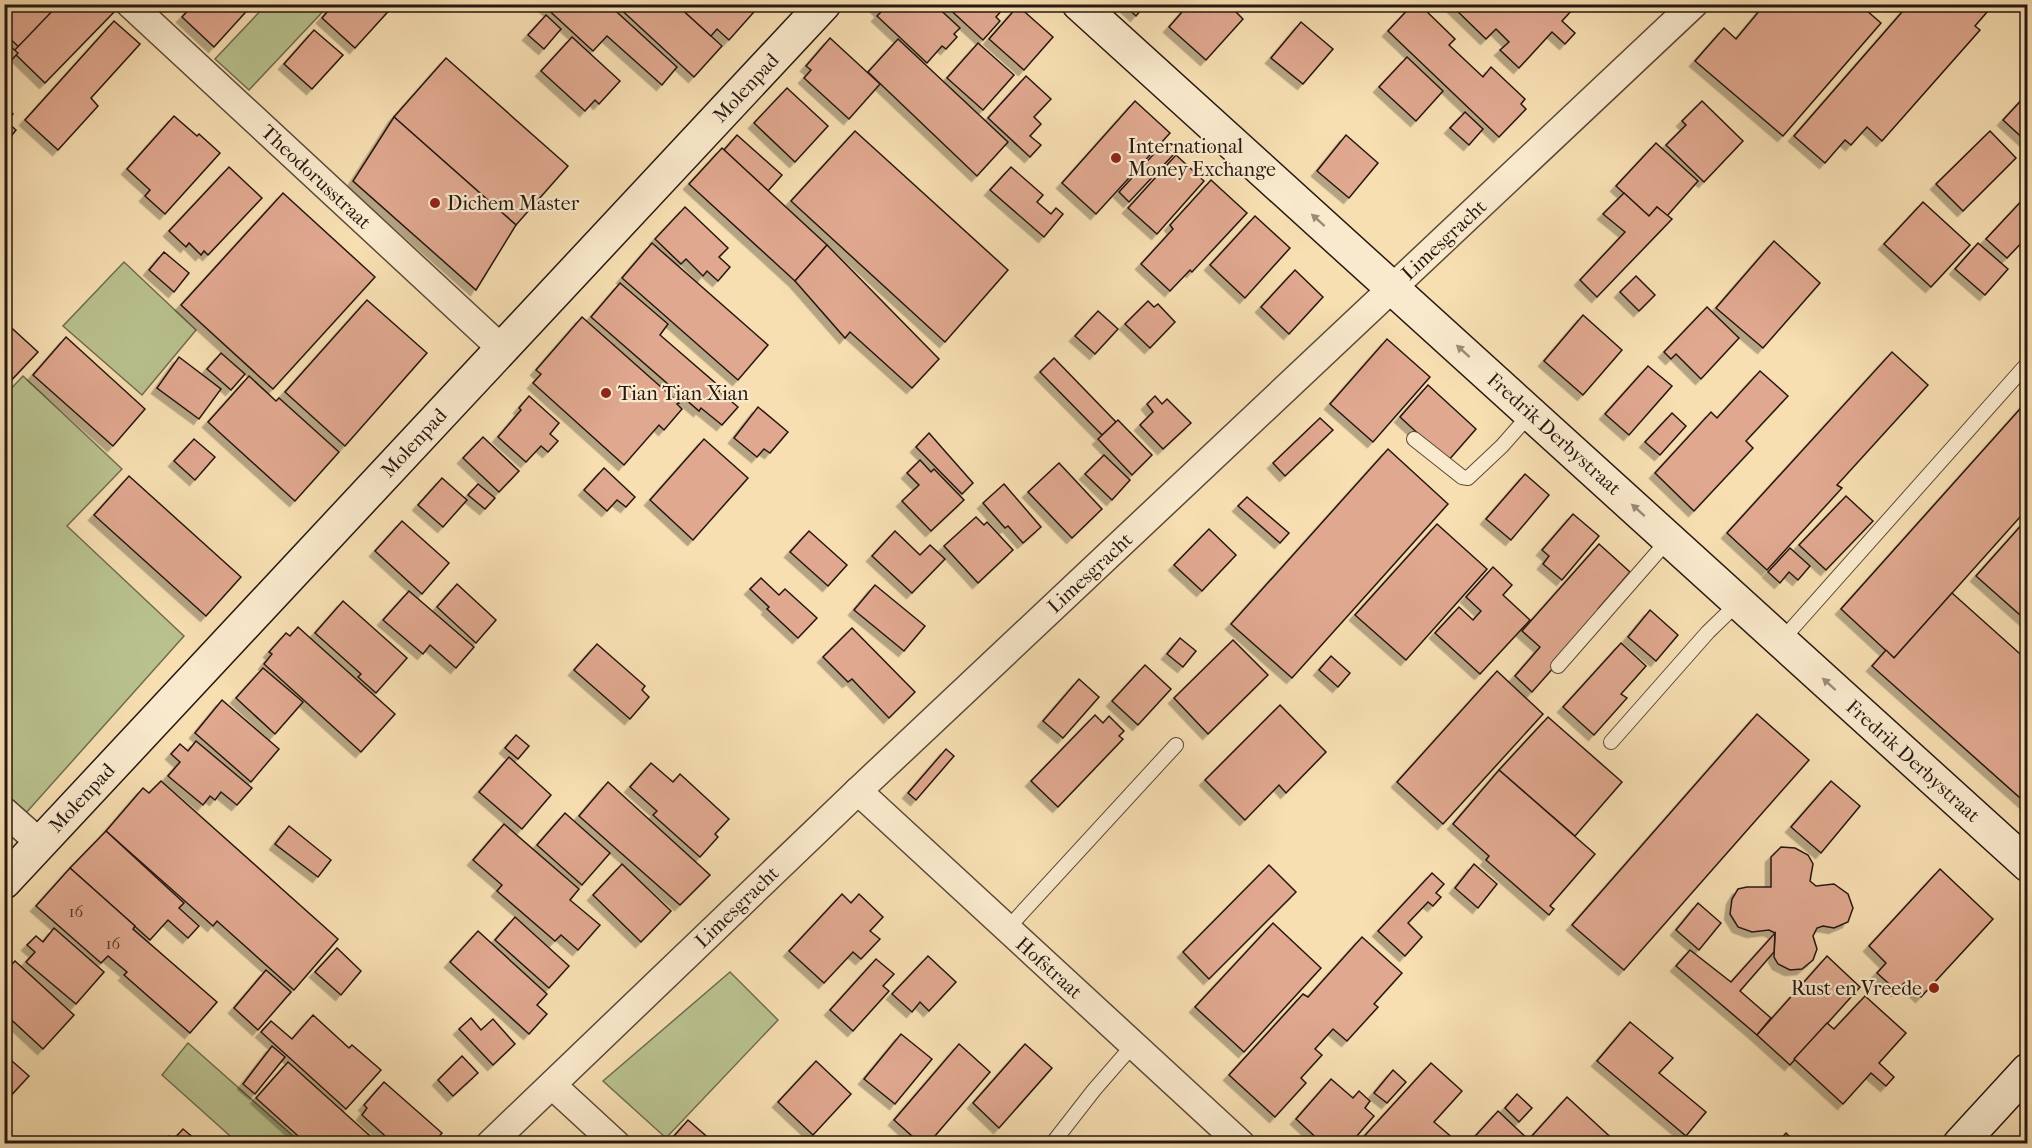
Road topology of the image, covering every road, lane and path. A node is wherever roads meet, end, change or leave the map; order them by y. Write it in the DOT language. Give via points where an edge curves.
graph roads {
  1 [pos="130,4"];
  2 [pos="824,4"];
  3 [pos="1078,4"];
  4 [pos="1694,4"];
  5 [pos="1393,288"];
  6 [pos="502,349"];
  7 [pos="2028,363"];
  8 [pos="1531,413"];
  9 [pos="1414,439"];
  10 [pos="1669,538"];
  11 [pos="1739,602"];
  12 [pos="1781,641"];
  13 [pos="1558,666"];
  14 [pos="1611,742"];
  15 [pos="1176,745"];
  16 [pos="858,791"];
  17 [pos="4,811"];
  18 [pos="40,843"];
  19 [pos="2028,865"];
  20 [pos="4,882"];
  21 [pos="1006,929"];
  22 [pos="1134,1044"];
  23 [pos="2028,1070"];
  24 [pos="552,1084"];
  25 [pos="490,1143"];
  26 [pos="616,1143"];
  27 [pos="1052,1143"];
  28 [pos="1241,1143"];
  29 [pos="1960,1143"];
  1 -- 6 [label="street, Theodorusstraat"];
  2 -- 6 [label="main road, Molenpad"];
  5 -- 3 [label="main road, Fredrik Derbystraat, one-way"];
  4 -- 5 [label="street, Limesgracht"];
  8 -- 5 [label="main road, Fredrik Derbystraat, one-way"];
  5 -- 16 [label="street, Limesgracht"];
  6 -- 18 [label="main road, Molenpad"];
  7 -- 12 [label="lane"];
  8 -- 9 [label="lane" via="1468,478"];
  10 -- 8 [label="main road, Fredrik Derbystraat, one-way"];
  10 -- 11 [label="main road, Fredrik Derbystraat"];
  10 -- 13 [label="lane"];
  11 -- 12 [label="main road, Fredrik Derbystraat"];
  11 -- 14 [label="lane"];
  19 -- 12 [label="main road, Fredrik Derbystraat, one-way"];
  15 -- 21 [label="lane"];
  16 -- 21 [label="street, Hofstraat"];
  16 -- 24 [label="street, Limesgracht"];
  17 -- 18 [label="street"];
  18 -- 20 [label="main road, Molenpad"];
  21 -- 22 [label="street, Hofstraat"];
  22 -- 27 [label="lane"];
  22 -- 28 [label="street, Hofstraat"];
  23 -- 29 [label="main road"];
  24 -- 25 [label="street, Limesgracht"];
  24 -- 26 [label="street"];
}
